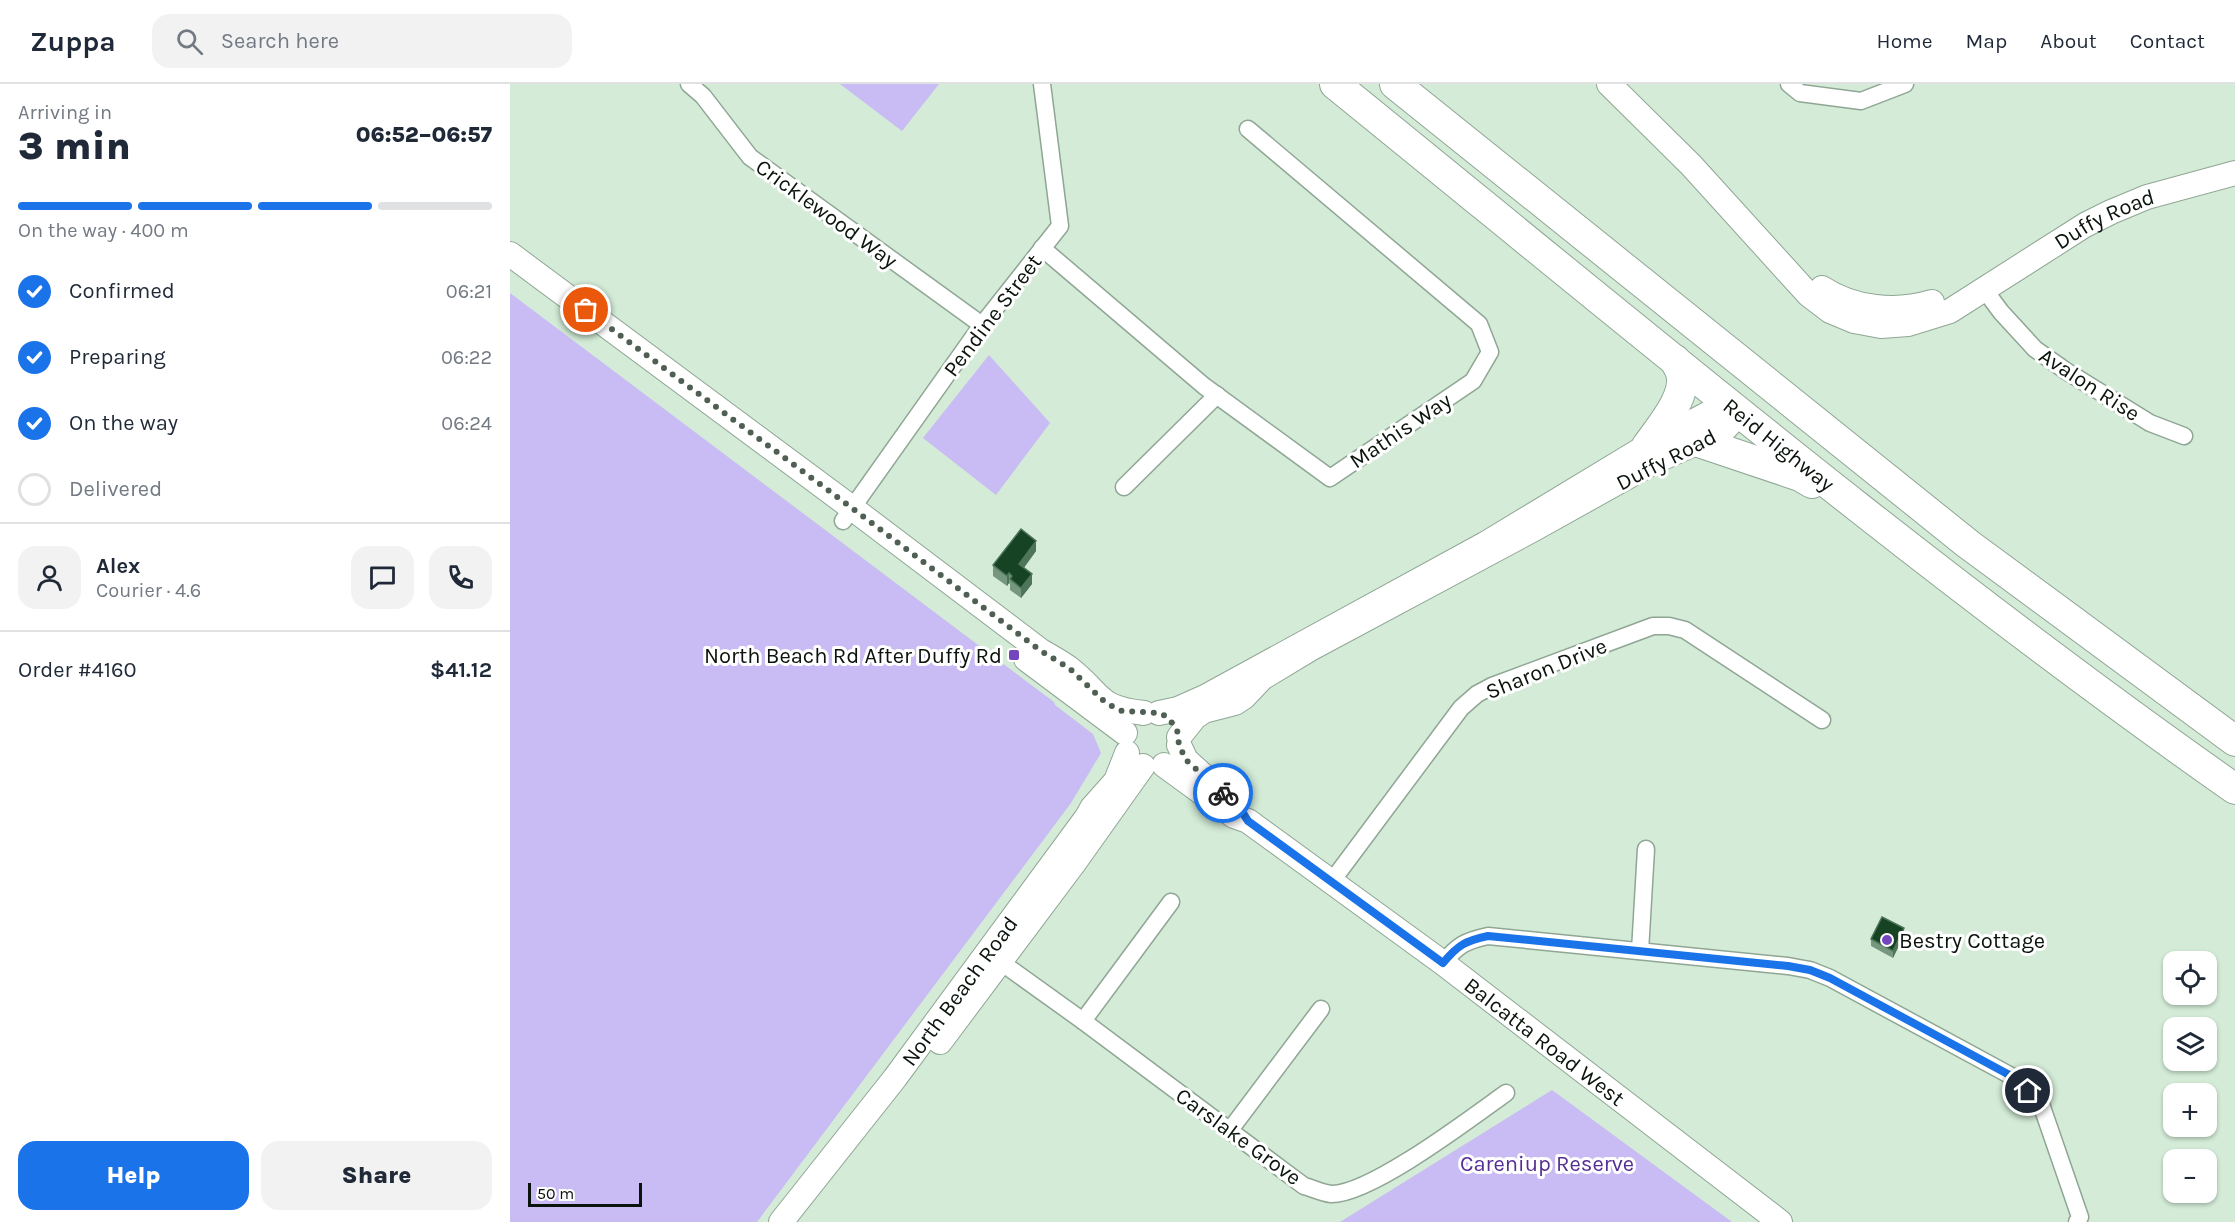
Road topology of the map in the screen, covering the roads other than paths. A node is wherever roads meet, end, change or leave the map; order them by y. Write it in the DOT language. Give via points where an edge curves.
graph roads {
  1 [pos="689,84"];
  2 [pos="1042,84"];
  3 [pos="1395,84"];
  4 [pos="1609,84"];
  5 [pos="1789,84"];
  6 [pos="1905,84"];
  7 [pos="1342,86"];
  8 [pos="1248,129"];
  9 [pos="2235,173"];
  10 [pos="1042,248"];
  11 [pos="510,254"];
  12 [pos="510,274"];
  13 [pos="1984,289"];
  14 [pos="982,325"];
  15 [pos="1730,352"];
  16 [pos="1675,360"];
  17 [pos="1217,395"];
  18 [pos="1737,409"];
  19 [pos="1808,417"];
  20 [pos="2184,436"];
  21 [pos="1699,442"];
  22 [pos="1647,446"];
  23 [pos="1124,487"];
  24 [pos="848,514"];
  25 [pos="1895,537"];
  26 [pos="1152,713"];
  27 [pos="1822,720"];
  28 [pos="1179,741"];
  29 [pos="2235,741"];
  30 [pos="1140,754"];
  31 [pos="2235,789"];
  32 [pos="1248,821"];
  33 [pos="1646,849"];
  34 [pos="1332,881"];
  35 [pos="1171,902"];
  36 [pos="1640,951"];
  37 [pos="994,957"];
  38 [pos="1443,963"];
  39 [pos="1321,1009"];
  40 [pos="1083,1021"];
  41 [pos="1506,1093"];
  42 [pos="1230,1130"];
  43 [pos="2078,1220"];
  44 [pos="781,1222"];
  45 [pos="801,1222"];
  46 [pos="1780,1222"];
  1 -- 14 [label="street, Cricklewood Way" via="703,96 750,157"];
  2 -- 10 [label="street, Pendine Street" via="1060,226"];
  3 -- 15 [label="highway, Reid Highway"];
  4 -- 13 [label="main road, Duffy Road" via="1690,165 1809,295 1830,311 1881,326 1908,324 1950,311"];
  5 -- 6 [label="street" via="1800,93 1861,101"];
  7 -- 16 [label="highway, Reid Highway"];
  8 -- 17 [label="street, Mathis Way" via="1479,324 1490,352 1473,381 1330,478"];
  9 -- 13 [label="main road, Duffy Road" via="2147,197 2110,212"];
  10 -- 14 [label="street, Pendine Street"];
  10 -- 17 [label="street, Mathis Way"];
  11 -- 24 [label="main road"];
  12 -- 24 [label="main road"];
  13 -- 20 [label="street, Avalon Rise" via="2035,349 2150,423"];
  14 -- 24 [label="street, Pendine Street"];
  15 -- 18 [label="highway" via="1746,389"];
  15 -- 19 [label="highway, Reid Highway"];
  16 -- 18 [label="highway, Reid Highway"];
  16 -- 22 [label="highway" via="1682,375 1681,387 1671,413"];
  17 -- 23 [label="street"];
  18 -- 19 [label="highway" via="1771,404"];
  18 -- 21 [label="main road, Duffy Road" via="1722,431"];
  18 -- 22 [label="main road, Duffy Road" via="1711,412"];
  18 -- 25 [label="highway, Reid Highway"];
  19 -- 29 [label="highway, Reid Highway" via="1968,544"];
  21 -- 25 [label="highway" via="1800,476"];
  21 -- 28 [label="main road, Duffy Road" via="1656,461 1310,649 1262,678 1235,703 1195,717"];
  22 -- 26 [label="main road, Duffy Road" via="1485,543 1205,697 1178,709"];
  24 -- 26 [label="main road" via="1069,668 1099,699 1122,711"];
  24 -- 30 [label="main road"];
  25 -- 31 [label="highway, Reid Highway" via="2126,713"];
  26 -- 28 [label="main road, Balcatta Road West" via="1173,722"];
  26 -- 30 [label="main road" via="1132,720"];
  27 -- 34 [label="street, Sharon Drive" via="1685,630 1653,626 1477,694 1461,708"];
  28 -- 30 [label="main road, Duffy Road" via="1176,753"];
  28 -- 32 [label="main road, Balcatta Road West" via="1186,760 1239,807"];
  30 -- 32 [label="main road, Balcatta Road West" via="1234,816"];
  30 -- 37 [label="main road, North Beach Road" via="1092,808"];
  32 -- 34 [label="main road, Balcatta Road West"];
  33 -- 36 [label="street"];
  34 -- 38 [label="main road, Balcatta Road West"];
  35 -- 40 [label="street"];
  36 -- 38 [label="street" via="1488,936 1456,947"];
  36 -- 43 [label="street" via="1810,970 2015,1078 2041,1104"];
  37 -- 40 [label="street, Carslake Grove"];
  37 -- 44 [label="main road, North Beach Road"];
  37 -- 45 [label="main road, North Beach Road"];
  38 -- 46 [label="main road, Balcatta Road West"];
  39 -- 42 [label="street"];
  40 -- 42 [label="street, Carslake Grove"];
  41 -- 42 [label="street, Carslake Grove" via="1419,1153 1359,1188 1330,1194 1304,1186"];
}
